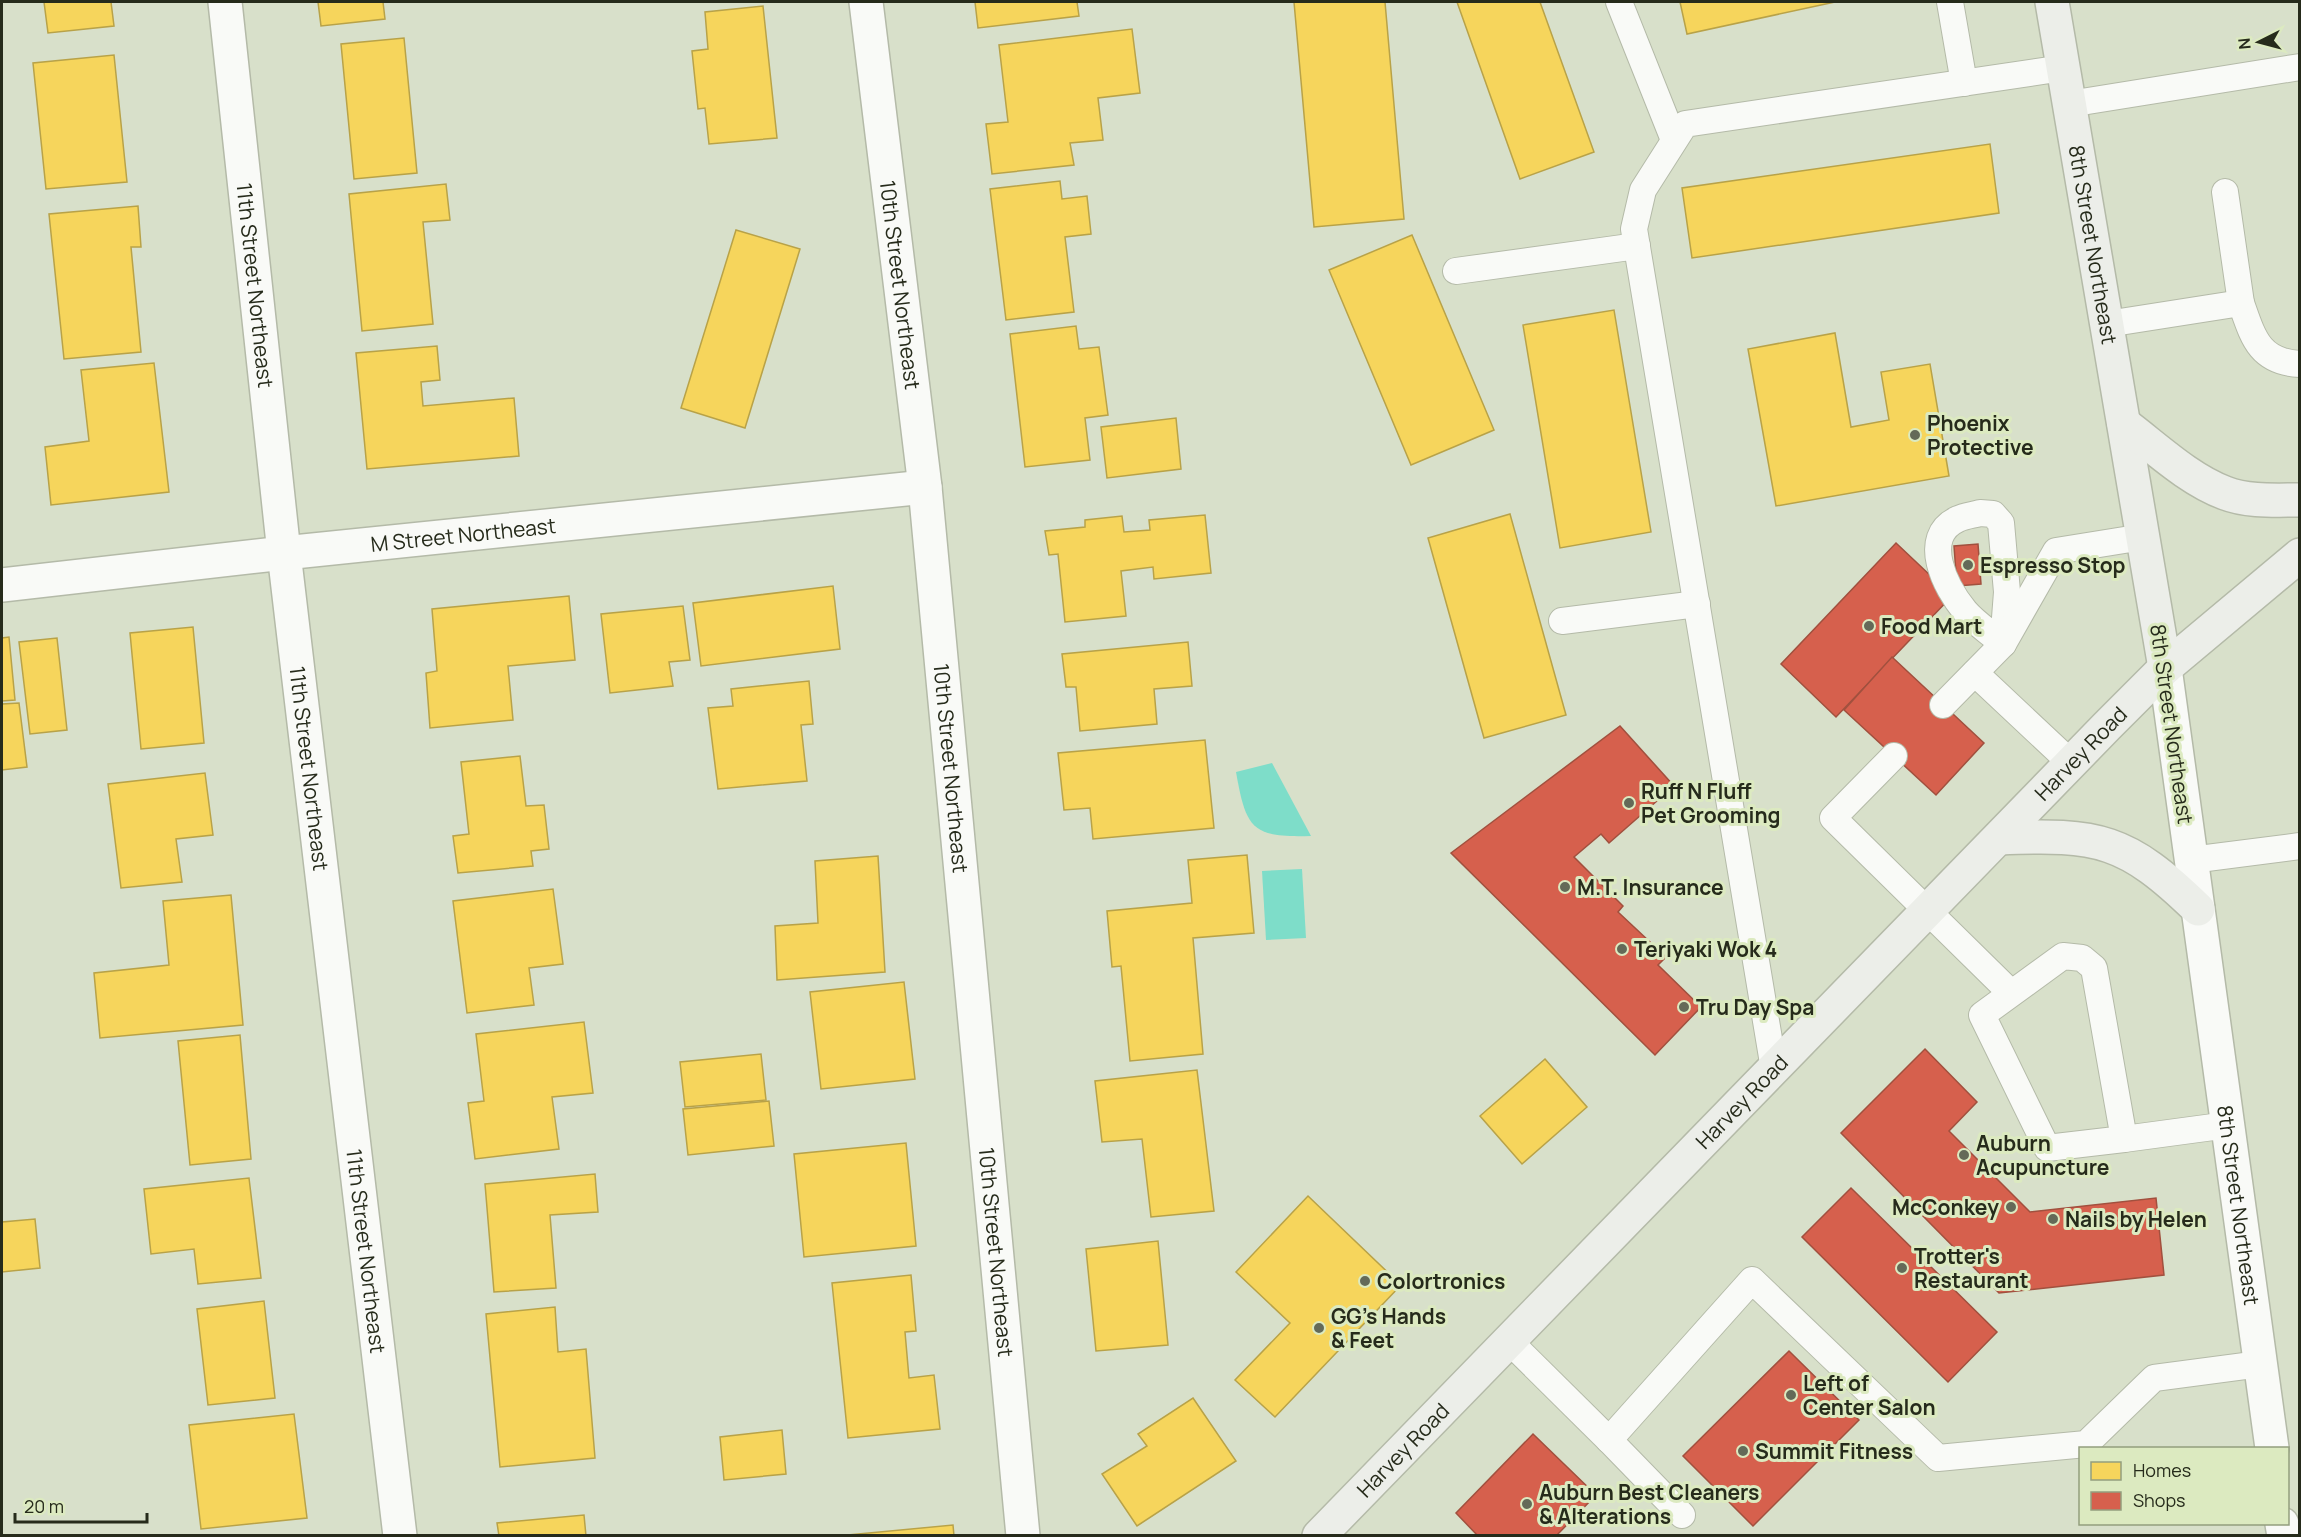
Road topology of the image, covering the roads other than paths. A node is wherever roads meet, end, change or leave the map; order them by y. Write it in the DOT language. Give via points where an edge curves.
graph roads {
  1 [pos="225,2"];
  2 [pos="866,2"];
  3 [pos="1618,2"];
  4 [pos="1950,2"];
  5 [pos="2052,2"];
  6 [pos="2300,67"];
  7 [pos="2063,68"];
  8 [pos="1964,83"];
  9 [pos="2069,104"];
  10 [pos="1674,140"];
  11 [pos="2225,192"];
  12 [pos="1638,246"];
  13 [pos="1456,271"];
  14 [pos="2241,303"];
  15 [pos="2107,324"];
  16 [pos="2300,364"];
  17 [pos="2124,424"];
  18 [pos="925,487"];
  19 [pos="2300,500"];
  20 [pos="2143,537"];
  21 [pos="284,553"];
  22 [pos="2300,555"];
  23 [pos="2,585"];
  24 [pos="1697,604"];
  25 [pos="1562,621"];
  26 [pos="2003,644"];
  27 [pos="2165,668"];
  28 [pos="1975,673"];
  29 [pos="1943,705"];
  30 [pos="1894,756"];
  31 [pos="2072,764"];
  32 [pos="2000,838"];
  33 [pos="2300,846"];
  34 [pos="2191,860"];
  35 [pos="2198,909"];
  36 [pos="1928,911"];
  37 [pos="2011,993"];
  38 [pos="1774,1069"];
  39 [pos="2228,1125"];
  40 [pos="2124,1139"];
  41 [pos="1509,1341"];
  42 [pos="2260,1364"];
  43 [pos="1609,1440"];
  44 [pos="2272,1447"];
  45 [pos="1682,1515"];
  46 [pos="400,1536"];
  47 [pos="1023,1536"];
  48 [pos="1319,1536"];
  1 -- 21 [label="street, 11th Street Northeast"];
  2 -- 18 [label="street, 10th Street Northeast"];
  3 -- 10 [label="lane"];
  4 -- 8 [label="lane"];
  5 -- 7 [label="main road, 8th Street Northeast"];
  6 -- 9 [label="lane"];
  7 -- 8 [label="lane"];
  7 -- 9 [label="main road, 8th Street Northeast"];
  8 -- 10 [label="lane" via="1685,124"];
  9 -- 15 [label="main road, 8th Street Northeast"];
  10 -- 12 [label="lane" via="1644,190 1634,229"];
  11 -- 14 [label="lane"];
  12 -- 13 [label="lane"];
  12 -- 24 [label="lane"];
  14 -- 15 [label="lane"];
  14 -- 16 [label="lane" via="2254,339 2266,354 2282,363"];
  15 -- 17 [label="main road, 8th Street Northeast"];
  17 -- 19 [label="main road" via="2192,475 2226,494 2268,501"];
  17 -- 20 [label="main road, 8th Street Northeast"];
  18 -- 21 [label="street, M Street Northeast"];
  18 -- 47 [label="street, 10th Street Northeast"];
  20 -- 26 [label="lane" via="2056,550"];
  20 -- 27 [label="main road, 8th Street Northeast"];
  21 -- 23 [label="street, M Street Northeast"];
  21 -- 46 [label="street, 11th Street Northeast"];
  22 -- 27 [label="main road"];
  24 -- 25 [label="lane"];
  24 -- 38 [label="lane"];
  26 -- 26 [label="lane" via="2007,592 2001,523 1993,514 1980,513 1947,526 1938,540 1938,560 1947,584 1965,611"];
  26 -- 28 [label="lane"];
  27 -- 31 [label="main road, Harvey Road"];
  27 -- 34 [label="street, 8th Street Northeast"];
  28 -- 29 [label="lane"];
  28 -- 31 [label="lane"];
  30 -- 36 [label="lane" via="1833,818"];
  31 -- 32 [label="main road, Harvey Road"];
  32 -- 35 [label="main road" via="2054,836 2094,840 2129,853 2163,875"];
  32 -- 36 [label="main road, Harvey Road"];
  33 -- 34 [label="lane"];
  34 -- 35 [label="street, 8th Street Northeast"];
  35 -- 39 [label="street, 8th Street Northeast"];
  36 -- 37 [label="lane"];
  36 -- 38 [label="main road, Harvey Road"];
  37 -- 40 [label="lane" via="1982,1015 2047,1148"];
  37 -- 40 [label="lane" via="2063,956 2082,958 2094,968"];
  38 -- 41 [label="main road, Harvey Road"];
  39 -- 40 [label="lane"];
  39 -- 42 [label="street, 8th Street Northeast"];
  41 -- 43 [label="lane"];
  41 -- 48 [label="main road, Harvey Road"];
  42 -- 43 [label="lane" via="2154,1378 2086,1444 1938,1458 1752,1280"];
  42 -- 44 [label="street, 8th Street Northeast"];
  43 -- 45 [label="lane"];
}
